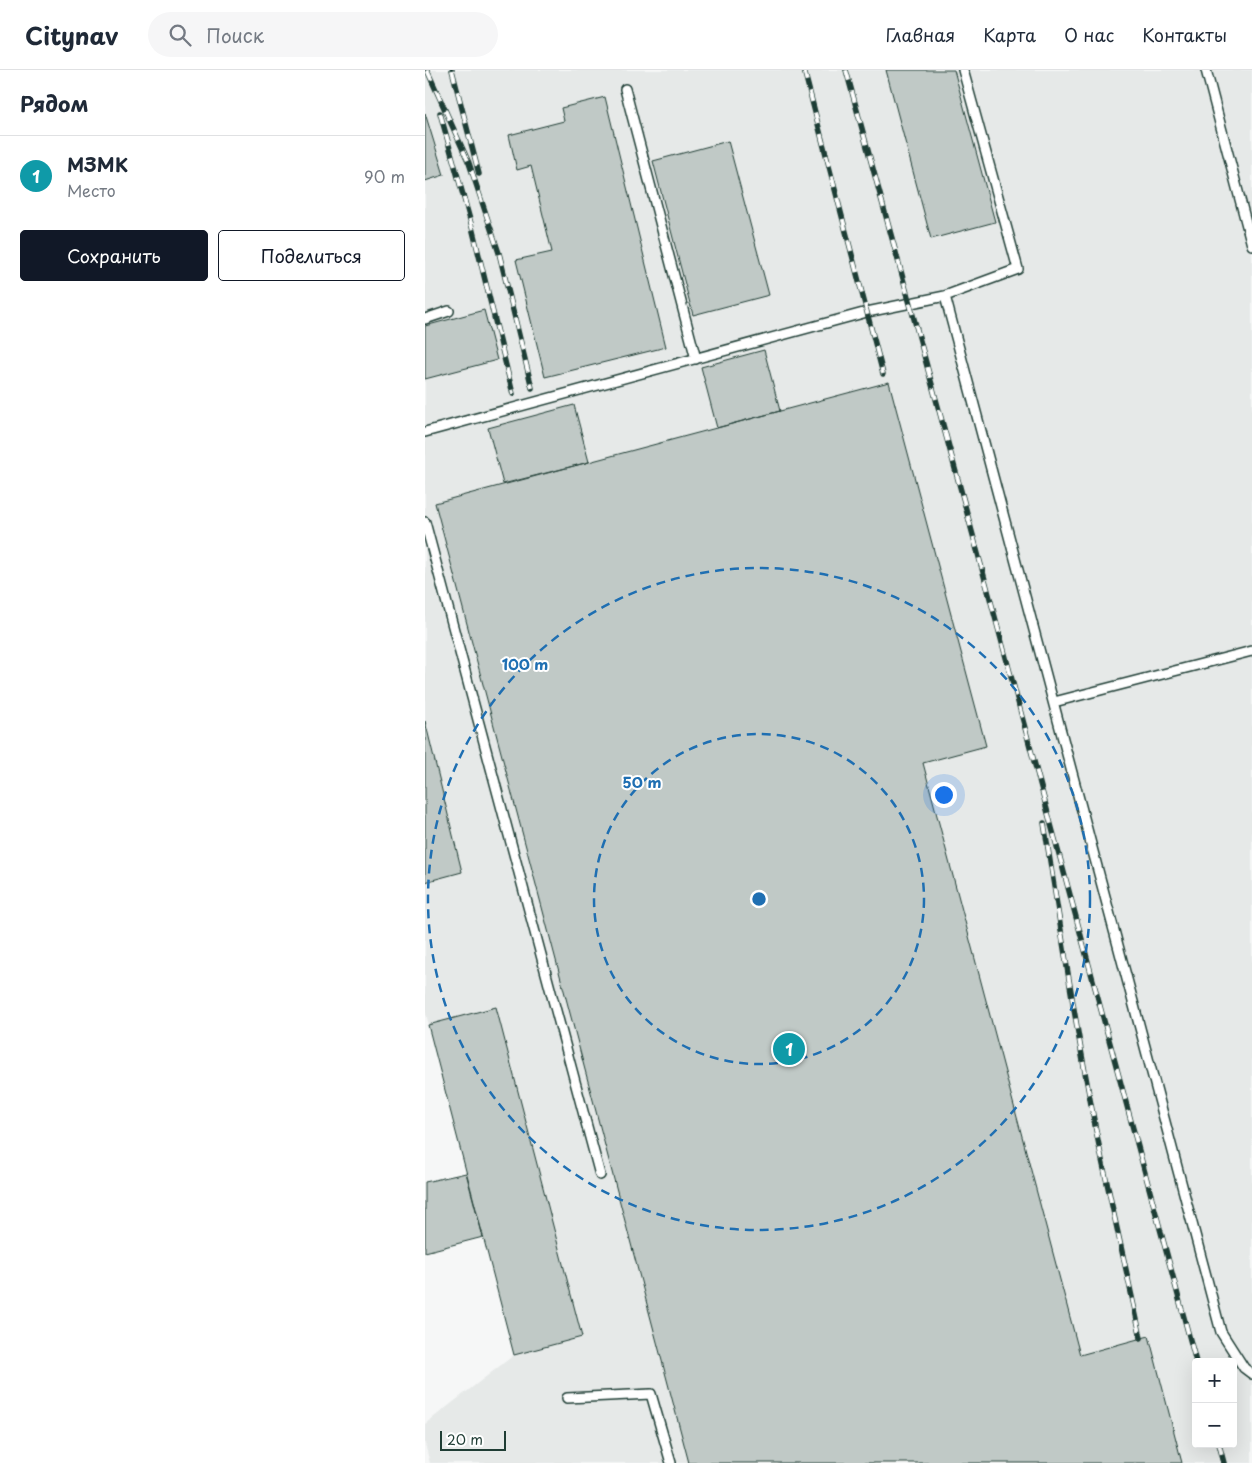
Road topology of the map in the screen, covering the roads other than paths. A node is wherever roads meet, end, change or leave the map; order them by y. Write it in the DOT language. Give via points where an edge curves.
graph roads {
  1 [pos="963,70"];
  2 [pos="1206,70"];
  3 [pos="625,88"];
  4 [pos="1252,244"];
  5 [pos="945,296"];
  6 [pos="449,311"];
  7 [pos="425,319"];
  8 [pos="696,359"];
  9 [pos="425,432"];
  10 [pos="425,522"];
  11 [pos="1252,652"];
  12 [pos="1053,702"];
  13 [pos="600,1175"];
  14 [pos="1252,1374"];
  15 [pos="567,1398"];
  16 [pos="671,1463"];
  1 -- 5 [label="lane" via="1018,269"];
  2 -- 4 [label="lane"];
  3 -- 8 [label="lane"];
  5 -- 8 [label="lane" via="867,312"];
  5 -- 12 [label="lane"];
  6 -- 7 [label="lane"];
  8 -- 9 [label="lane"];
  10 -- 13 [label="lane"];
  11 -- 12 [label="lane"];
  12 -- 14 [label="lane" via="1221,1332 1244,1368"];
  15 -- 16 [label="lane" via="651,1394"];
}
